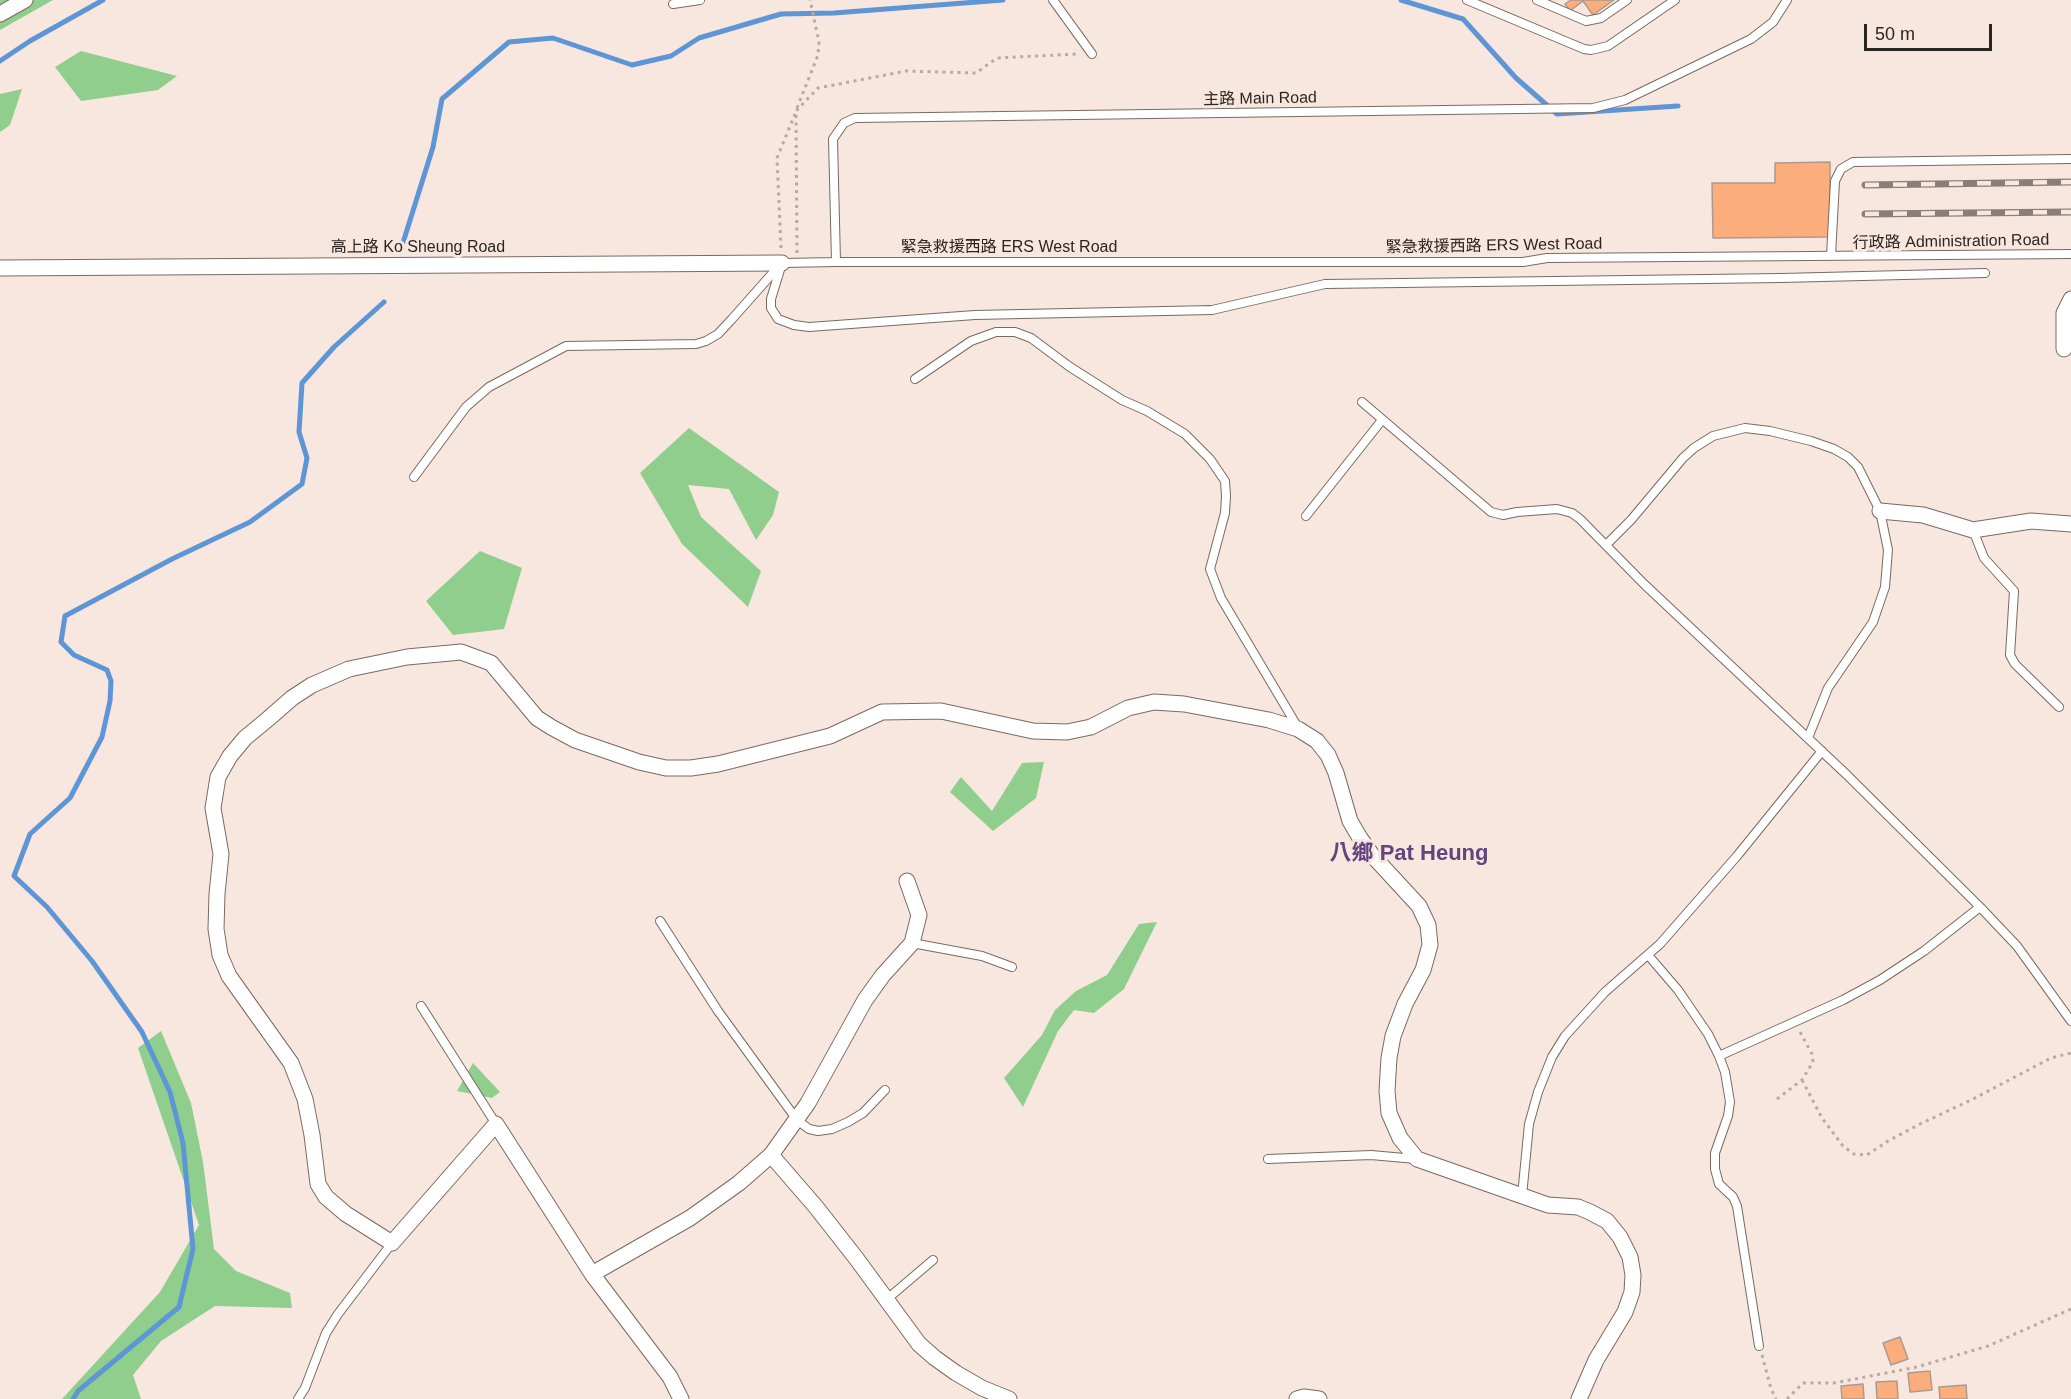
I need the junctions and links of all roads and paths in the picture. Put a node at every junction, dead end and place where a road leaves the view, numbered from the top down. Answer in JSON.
{"nodes":[{"id":1,"x":25,"y":0,"type":"edge"},
{"id":2,"x":700,"y":0,"type":"edge"},
{"id":3,"x":1053,"y":0,"type":"edge"},
{"id":4,"x":1467,"y":0,"type":"edge"},
{"id":5,"x":1537,"y":0,"type":"edge"},
{"id":6,"x":1627,"y":0,"type":"edge"},
{"id":7,"x":1676,"y":0,"type":"edge"},
{"id":8,"x":1787,"y":0,"type":"edge"},
{"id":9,"x":811,"y":2,"type":"edge"},
{"id":10,"x":673,"y":4,"type":"dead end"},
{"id":11,"x":0,"y":14,"type":"edge"},
{"id":12,"x":1092,"y":54,"type":"dead end"},
{"id":13,"x":2071,"y":159,"type":"edge"},
{"id":14,"x":2071,"y":254,"type":"edge"},
{"id":15,"x":1832,"y":256,"type":"junction"},
{"id":16,"x":837,"y":262,"type":"junction"},
{"id":17,"x":782,"y":263,"type":"junction"},
{"id":18,"x":0,"y":268,"type":"edge"},
{"id":19,"x":1985,"y":273,"type":"dead end"},
{"id":20,"x":2071,"y":298,"type":"edge"},
{"id":21,"x":2064,"y":349,"type":"dead end"},
{"id":22,"x":915,"y":379,"type":"dead end"},
{"id":23,"x":1362,"y":402,"type":"dead end"},
{"id":24,"x":1382,"y":420,"type":"junction"},
{"id":25,"x":414,"y":477,"type":"dead end"},
{"id":26,"x":1880,"y":511,"type":"junction"},
{"id":27,"x":1306,"y":516,"type":"dead end"},
{"id":28,"x":2071,"y":524,"type":"edge"},
{"id":29,"x":1972,"y":530,"type":"junction"},
{"id":30,"x":1606,"y":545,"type":"junction"},
{"id":31,"x":2059,"y":707,"type":"dead end"},
{"id":32,"x":1298,"y":729,"type":"junction"},
{"id":33,"x":1808,"y":738,"type":"junction"},
{"id":34,"x":1822,"y":752,"type":"junction"},
{"id":35,"x":907,"y":880,"type":"dead end"},
{"id":36,"x":1980,"y":907,"type":"junction"},
{"id":37,"x":660,"y":921,"type":"dead end"},
{"id":38,"x":912,"y":943,"type":"junction"},
{"id":39,"x":1648,"y":955,"type":"junction"},
{"id":40,"x":1012,"y":967,"type":"dead end"},
{"id":41,"x":421,"y":1006,"type":"dead end"},
{"id":42,"x":2071,"y":1021,"type":"edge"},
{"id":43,"x":1796,"y":1022,"type":"junction"},
{"id":44,"x":2071,"y":1053,"type":"edge"},
{"id":45,"x":1719,"y":1056,"type":"junction"},
{"id":46,"x":1802,"y":1080,"type":"junction"},
{"id":47,"x":885,"y":1090,"type":"dead end"},
{"id":48,"x":1777,"y":1099,"type":"dead end"},
{"id":49,"x":797,"y":1120,"type":"junction"},
{"id":50,"x":496,"y":1124,"type":"junction"},
{"id":51,"x":771,"y":1155,"type":"junction"},
{"id":52,"x":1268,"y":1159,"type":"dead end"},
{"id":53,"x":1417,"y":1159,"type":"junction"},
{"id":54,"x":1522,"y":1196,"type":"junction"},
{"id":55,"x":392,"y":1243,"type":"junction"},
{"id":56,"x":933,"y":1260,"type":"dead end"},
{"id":57,"x":592,"y":1274,"type":"junction"},
{"id":58,"x":886,"y":1300,"type":"junction"},
{"id":59,"x":2071,"y":1310,"type":"edge"},
{"id":60,"x":1759,"y":1346,"type":"joint"},
{"id":61,"x":298,"y":1399,"type":"edge"},
{"id":62,"x":681,"y":1399,"type":"edge"},
{"id":63,"x":1009,"y":1399,"type":"edge"},
{"id":64,"x":1297,"y":1399,"type":"edge"},
{"id":65,"x":1319,"y":1399,"type":"edge"},
{"id":66,"x":1579,"y":1399,"type":"edge"},
{"id":67,"x":1776,"y":1399,"type":"edge"},
{"id":68,"x":1787,"y":1399,"type":"edge"}],
"edges":[{"from":1,"to":11,"type":"street"},
{"from":2,"to":10,"type":"lane"},
{"from":3,"to":12,"type":"lane"},
{"from":4,"to":7,"type":"lane"},
{"from":5,"to":6,"type":"lane"},
{"from":8,"to":16,"type":"lane","name":"主路 Main Road"},
{"from":9,"to":17,"type":"path"},
{"from":13,"to":15,"type":"lane"},
{"from":14,"to":15,"type":"lane","name":"行政路 Administration Road"},
{"from":15,"to":16,"type":"lane","name":"緊急救援西路 ERS West Road"},
{"from":16,"to":17,"type":"lane","name":"高上路 Ko Sheung Road"},
{"from":17,"to":18,"type":"street","name":"高上路 Ko Sheung Road"},
{"from":17,"to":19,"type":"lane"},
{"from":17,"to":25,"type":"lane"},
{"from":20,"to":21,"type":"street"},
{"from":22,"to":32,"type":"lane"},
{"from":23,"to":24,"type":"lane"},
{"from":24,"to":27,"type":"lane"},
{"from":24,"to":30,"type":"lane"},
{"from":26,"to":29,"type":"street"},
{"from":26,"to":30,"type":"lane"},
{"from":26,"to":33,"type":"lane"},
{"from":28,"to":29,"type":"street"},
{"from":29,"to":31,"type":"lane"},
{"from":30,"to":33,"type":"lane"},
{"from":32,"to":53,"type":"street"},
{"from":32,"to":55,"type":"street"},
{"from":33,"to":34,"type":"lane"},
{"from":34,"to":36,"type":"lane"},
{"from":34,"to":39,"type":"lane"},
{"from":35,"to":38,"type":"street"},
{"from":36,"to":42,"type":"lane"},
{"from":36,"to":43,"type":"lane"},
{"from":37,"to":49,"type":"lane"},
{"from":38,"to":40,"type":"lane"},
{"from":38,"to":49,"type":"street"},
{"from":39,"to":45,"type":"lane"},
{"from":39,"to":54,"type":"lane"},
{"from":41,"to":50,"type":"lane"},
{"from":43,"to":45,"type":"lane"},
{"from":43,"to":46,"type":"path"},
{"from":44,"to":46,"type":"path"},
{"from":45,"to":60,"type":"lane"},
{"from":46,"to":48,"type":"path"},
{"from":47,"to":49,"type":"lane"},
{"from":49,"to":51,"type":"street"},
{"from":50,"to":55,"type":"street"},
{"from":50,"to":57,"type":"street"},
{"from":51,"to":57,"type":"street"},
{"from":51,"to":58,"type":"street"},
{"from":52,"to":53,"type":"lane"},
{"from":53,"to":54,"type":"street"},
{"from":54,"to":66,"type":"street"},
{"from":55,"to":61,"type":"lane"},
{"from":56,"to":58,"type":"lane"},
{"from":57,"to":62,"type":"street"},
{"from":58,"to":63,"type":"street"},
{"from":59,"to":68,"type":"path"},
{"from":60,"to":67,"type":"path"},
{"from":64,"to":65,"type":"street"}]}
